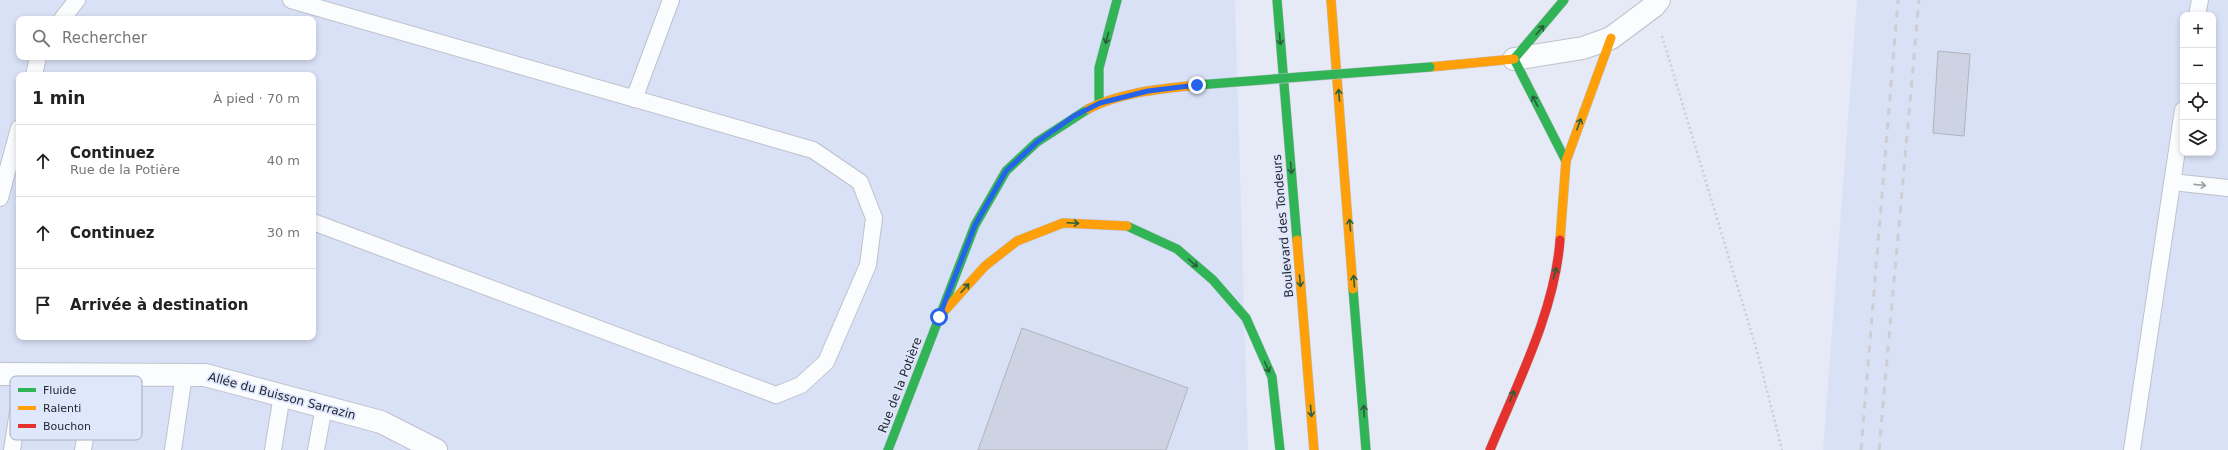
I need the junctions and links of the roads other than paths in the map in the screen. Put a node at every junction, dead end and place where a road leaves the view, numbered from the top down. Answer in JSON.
{"nodes":[{"id":1,"x":77,"y":0,"type":"edge"},
{"id":2,"x":291,"y":0,"type":"edge"},
{"id":3,"x":671,"y":0,"type":"edge"},
{"id":4,"x":1117,"y":0,"type":"edge"},
{"id":5,"x":1277,"y":0,"type":"edge"},
{"id":6,"x":1331,"y":0,"type":"edge"},
{"id":7,"x":1564,"y":0,"type":"edge"},
{"id":8,"x":2200,"y":0,"type":"edge"},
{"id":9,"x":1656,"y":3,"type":"edge"},
{"id":10,"x":2198,"y":12,"type":"edge"},
{"id":11,"x":64,"y":16,"type":"edge"},
{"id":12,"x":1611,"y":38,"type":"junction"},
{"id":13,"x":1514,"y":59,"type":"junction"},
{"id":14,"x":37,"y":60,"type":"edge"},
{"id":15,"x":35,"y":72,"type":"edge"},
{"id":16,"x":634,"y":99,"type":"junction"},
{"id":17,"x":1100,"y":103,"type":"junction"},
{"id":18,"x":2181,"y":120,"type":"edge"},
{"id":19,"x":16,"y":139,"type":"edge"},
{"id":20,"x":1566,"y":161,"type":"junction"},
{"id":21,"x":2172,"y":182,"type":"junction"},
{"id":22,"x":2228,"y":188,"type":"edge"},
{"id":23,"x":0,"y":198,"type":"edge"},
{"id":24,"x":316,"y":223,"type":"edge"},
{"id":25,"x":939,"y":317,"type":"junction"},
{"id":26,"x":24,"y":373,"type":"junction"},
{"id":27,"x":0,"y":374,"type":"edge"},
{"id":28,"x":96,"y":374,"type":"joint"},
{"id":29,"x":184,"y":375,"type":"junction"},
{"id":30,"x":24,"y":376,"type":"edge"},
{"id":31,"x":282,"y":395,"type":"junction"},
{"id":32,"x":324,"y":406,"type":"junction"},
{"id":33,"x":14,"y":440,"type":"edge"},
{"id":34,"x":85,"y":440,"type":"edge"},
{"id":35,"x":12,"y":450,"type":"edge"},
{"id":36,"x":83,"y":450,"type":"edge"},
{"id":37,"x":173,"y":450,"type":"edge"},
{"id":38,"x":273,"y":450,"type":"edge"},
{"id":39,"x":316,"y":450,"type":"edge"},
{"id":40,"x":436,"y":450,"type":"edge"},
{"id":41,"x":888,"y":450,"type":"edge"},
{"id":42,"x":1280,"y":450,"type":"edge"},
{"id":43,"x":1314,"y":450,"type":"edge"},
{"id":44,"x":1366,"y":450,"type":"edge"},
{"id":45,"x":1490,"y":450,"type":"edge"},
{"id":46,"x":2132,"y":450,"type":"edge"}],
"edges":[{"from":1,"to":11,"type":"lane"},
{"from":2,"to":16,"type":"lane"},
{"from":3,"to":16,"type":"lane"},
{"from":4,"to":17,"type":"main road","one_way":true},
{"from":5,"to":43,"type":"main road","name":"Boulevard des Tondeurs","one_way":true},
{"from":44,"to":6,"type":"main road","one_way":true},
{"from":13,"to":7,"type":"main road","one_way":true},
{"from":8,"to":10,"type":"lane"},
{"from":9,"to":12,"type":"street"},
{"from":12,"to":13,"type":"street"},
{"from":20,"to":12,"type":"main road","one_way":true},
{"from":13,"to":17,"type":"main road","name":"Rue de la Potière","bridge":true},
{"from":20,"to":13,"type":"main road","one_way":true},
{"from":14,"to":15,"type":"lane"},
{"from":16,"to":24,"type":"lane"},
{"from":17,"to":25,"type":"main road","name":"Rue de la Potière"},
{"from":18,"to":21,"type":"lane"},
{"from":19,"to":23,"type":"lane"},
{"from":45,"to":20,"type":"main road","one_way":true},
{"from":21,"to":22,"type":"lane","one_way":true},
{"from":21,"to":46,"type":"lane"},
{"from":25,"to":41,"type":"main road","name":"Rue de la Potière"},
{"from":25,"to":42,"type":"main road","one_way":true},
{"from":26,"to":27,"type":"street","name":"Allée du Buisson Sarrazin"},
{"from":26,"to":28,"type":"street","name":"Allée du Buisson Sarrazin"},
{"from":26,"to":30,"type":"lane"},
{"from":28,"to":29,"type":"street","name":"Allée du Buisson Sarrazin"},
{"from":29,"to":31,"type":"street","name":"Allée du Buisson Sarrazin"},
{"from":29,"to":37,"type":"lane"},
{"from":31,"to":32,"type":"street","name":"Allée du Buisson Sarrazin"},
{"from":31,"to":38,"type":"lane"},
{"from":32,"to":39,"type":"lane"},
{"from":32,"to":40,"type":"street","name":"Allée du Buisson Sarrazin"},
{"from":33,"to":35,"type":"lane"},
{"from":34,"to":36,"type":"lane"}]}
